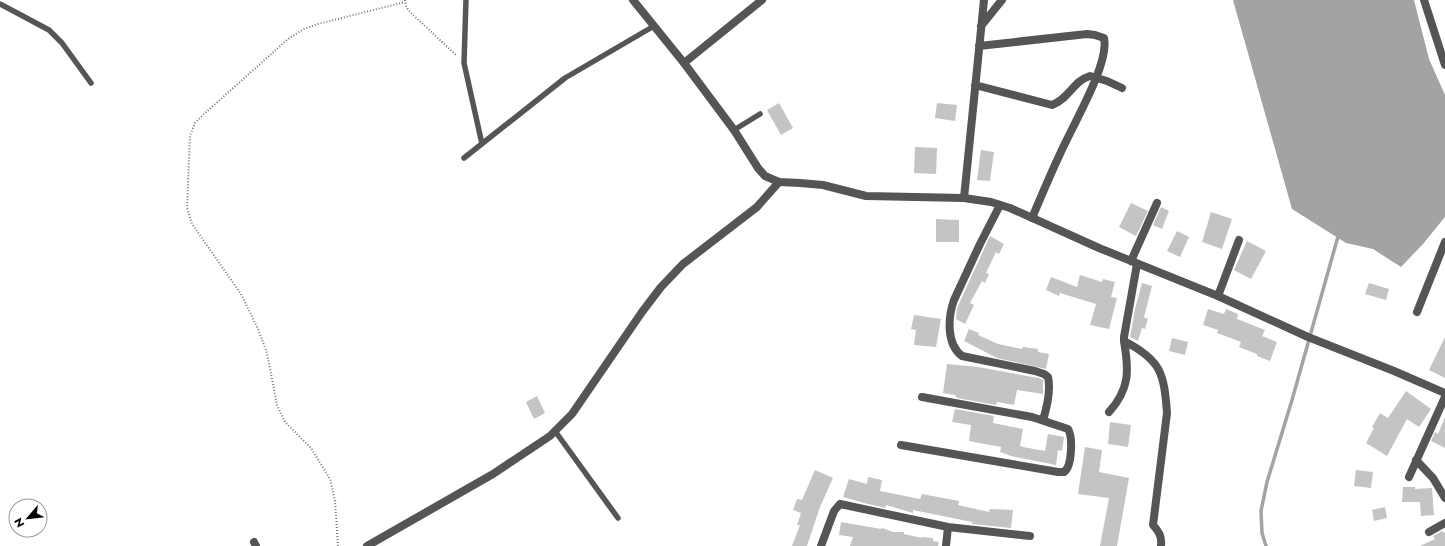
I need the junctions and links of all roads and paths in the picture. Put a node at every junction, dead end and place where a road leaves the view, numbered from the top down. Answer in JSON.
{"nodes":[{"id":1,"x":466,"y":0,"type":"edge"},
{"id":2,"x":633,"y":0,"type":"edge"},
{"id":3,"x":762,"y":0,"type":"edge"},
{"id":4,"x":984,"y":0,"type":"edge"},
{"id":5,"x":1002,"y":0,"type":"edge"},
{"id":6,"x":1424,"y":0,"type":"edge"},
{"id":7,"x":405,"y":1,"type":"edge"},
{"id":8,"x":0,"y":4,"type":"edge"},
{"id":9,"x":654,"y":26,"type":"junction"},
{"id":10,"x":981,"y":26,"type":"junction"},
{"id":11,"x":979,"y":46,"type":"junction"},
{"id":12,"x":464,"y":63,"type":"junction"},
{"id":13,"x":684,"y":63,"type":"junction"},
{"id":14,"x":1445,"y":65,"type":"edge"},
{"id":15,"x":1096,"y":77,"type":"junction"},
{"id":16,"x":91,"y":83,"type":"dead end"},
{"id":17,"x":975,"y":85,"type":"junction"},
{"id":18,"x":1122,"y":88,"type":"dead end"},
{"id":19,"x":760,"y":114,"type":"dead end"},
{"id":20,"x":734,"y":130,"type":"junction"},
{"id":21,"x":482,"y":144,"type":"junction"},
{"id":22,"x":464,"y":158,"type":"dead end"},
{"id":23,"x":778,"y":182,"type":"junction"},
{"id":24,"x":964,"y":198,"type":"junction"},
{"id":25,"x":1157,"y":203,"type":"dead end"},
{"id":26,"x":1000,"y":205,"type":"junction"},
{"id":27,"x":1032,"y":218,"type":"junction"},
{"id":28,"x":1239,"y":240,"type":"dead end"},
{"id":29,"x":1445,"y":242,"type":"edge"},
{"id":30,"x":1134,"y":263,"type":"junction"},
{"id":31,"x":1218,"y":296,"type":"junction"},
{"id":32,"x":1417,"y":312,"type":"dead end"},
{"id":33,"x":1124,"y":341,"type":"junction"},
{"id":34,"x":1445,"y":393,"type":"edge"},
{"id":35,"x":922,"y":397,"type":"dead end"},
{"id":36,"x":1445,"y":397,"type":"edge"},
{"id":37,"x":1109,"y":412,"type":"dead end"},
{"id":38,"x":1043,"y":420,"type":"junction"},
{"id":39,"x":555,"y":432,"type":"junction"},
{"id":40,"x":901,"y":445,"type":"dead end"},
{"id":41,"x":1416,"y":460,"type":"junction"},
{"id":42,"x":1409,"y":477,"type":"dead end"},
{"id":43,"x":1445,"y":498,"type":"edge"},
{"id":44,"x":618,"y":518,"type":"dead end"},
{"id":45,"x":1445,"y":523,"type":"edge"},
{"id":46,"x":948,"y":527,"type":"junction"},
{"id":47,"x":1429,"y":532,"type":"dead end"},
{"id":48,"x":1030,"y":536,"type":"dead end"},
{"id":49,"x":338,"y":546,"type":"edge"},
{"id":50,"x":367,"y":546,"type":"edge"},
{"id":51,"x":821,"y":546,"type":"edge"},
{"id":52,"x":946,"y":546,"type":"edge"},
{"id":53,"x":1161,"y":546,"type":"edge"}],
"edges":[{"from":1,"to":12,"type":"lane"},
{"from":2,"to":9,"type":"street"},
{"from":3,"to":13,"type":"street"},
{"from":4,"to":10,"type":"street"},
{"from":5,"to":10,"type":"street"},
{"from":6,"to":14,"type":"street"},
{"from":7,"to":12,"type":"path"},
{"from":7,"to":49,"type":"path"},
{"from":8,"to":16,"type":"lane"},
{"from":9,"to":13,"type":"street"},
{"from":9,"to":21,"type":"lane"},
{"from":10,"to":11,"type":"street"},
{"from":11,"to":15,"type":"street"},
{"from":11,"to":17,"type":"street"},
{"from":12,"to":21,"type":"lane"},
{"from":13,"to":20,"type":"street"},
{"from":15,"to":17,"type":"street"},
{"from":15,"to":18,"type":"street"},
{"from":15,"to":27,"type":"street"},
{"from":17,"to":24,"type":"street"},
{"from":19,"to":20,"type":"lane"},
{"from":20,"to":23,"type":"street"},
{"from":21,"to":22,"type":"lane"},
{"from":23,"to":24,"type":"street"},
{"from":23,"to":39,"type":"street"},
{"from":24,"to":26,"type":"street"},
{"from":25,"to":30,"type":"street"},
{"from":26,"to":27,"type":"street"},
{"from":26,"to":38,"type":"street"},
{"from":27,"to":30,"type":"street"},
{"from":28,"to":31,"type":"street"},
{"from":29,"to":32,"type":"street"},
{"from":30,"to":31,"type":"street"},
{"from":30,"to":33,"type":"street"},
{"from":31,"to":34,"type":"street"},
{"from":33,"to":37,"type":"street"},
{"from":33,"to":53,"type":"street"},
{"from":35,"to":38,"type":"street"},
{"from":36,"to":41,"type":"street"},
{"from":38,"to":40,"type":"street"},
{"from":39,"to":44,"type":"lane"},
{"from":39,"to":50,"type":"street"},
{"from":41,"to":42,"type":"street"},
{"from":41,"to":43,"type":"street"},
{"from":45,"to":47,"type":"street"},
{"from":46,"to":48,"type":"street"},
{"from":46,"to":51,"type":"street"},
{"from":46,"to":52,"type":"street"}]}
